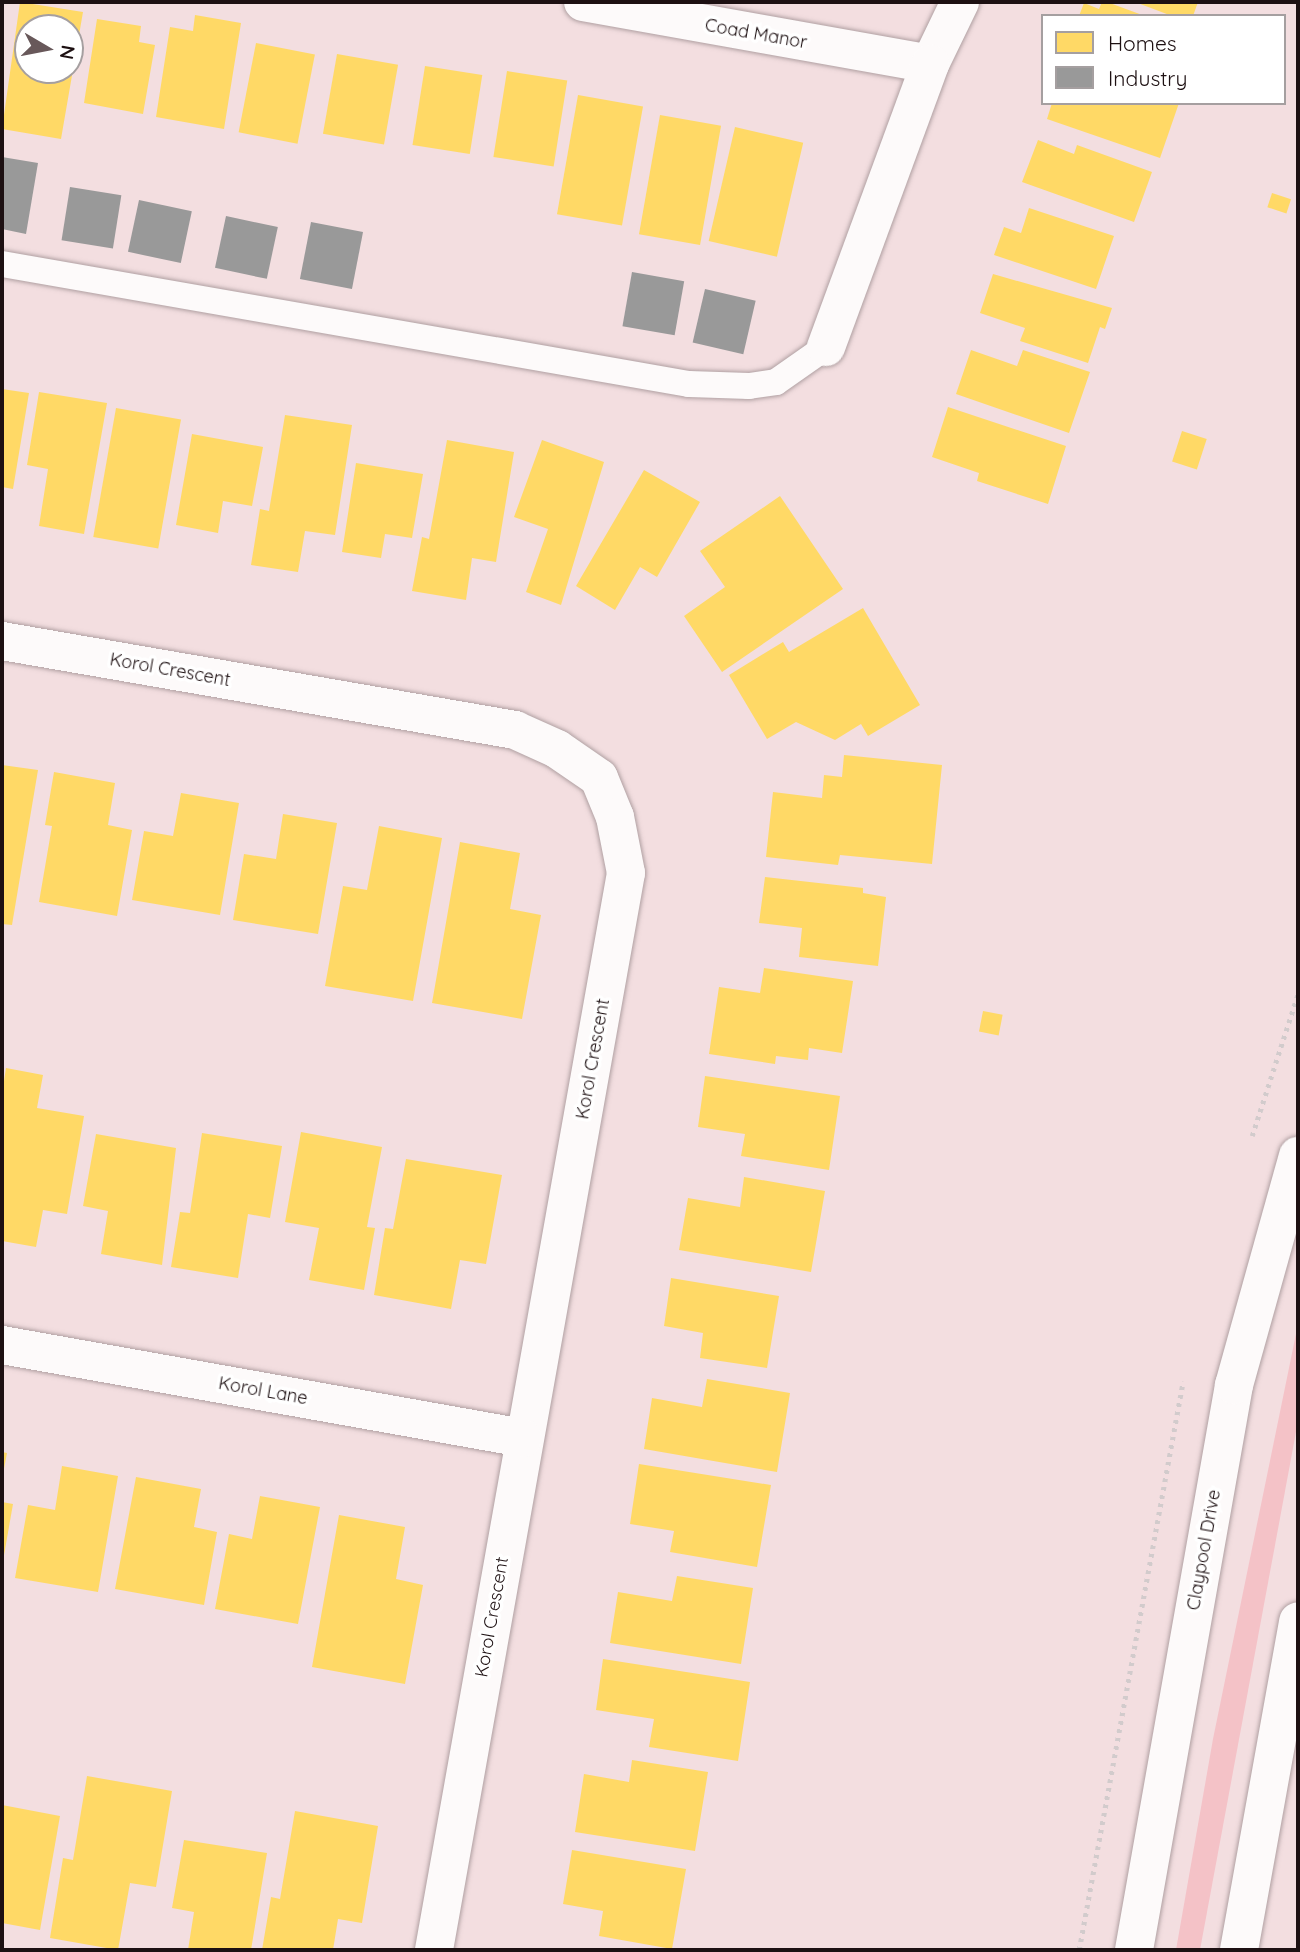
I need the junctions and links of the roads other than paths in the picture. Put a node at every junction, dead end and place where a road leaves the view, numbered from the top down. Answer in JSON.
{"nodes":[{"id":1,"x":583,"y":2,"type":"edge"},
{"id":2,"x":960,"y":2,"type":"edge"},
{"id":3,"x":930,"y":64,"type":"junction"},
{"id":4,"x":2,"y":264,"type":"edge"},
{"id":5,"x":826,"y":347,"type":"joint"},
{"id":6,"x":2,"y":641,"type":"edge"},
{"id":7,"x":1298,"y":1156,"type":"edge"},
{"id":8,"x":2,"y":1345,"type":"edge"},
{"id":9,"x":523,"y":1438,"type":"junction"},
{"id":10,"x":1298,"y":1620,"type":"edge"},
{"id":11,"x":434,"y":1950,"type":"edge"},
{"id":12,"x":1134,"y":1950,"type":"edge"},
{"id":13,"x":1239,"y":1950,"type":"edge"}],
"edges":[{"from":1,"to":3,"type":"street","name":"Coad Manor"},
{"from":2,"to":3,"type":"street"},
{"from":3,"to":5,"type":"street"},
{"from":4,"to":5,"type":"lane"},
{"from":6,"to":9,"type":"street","name":"Korol Crescent"},
{"from":7,"to":12,"type":"street","name":"Claypool Drive"},
{"from":8,"to":9,"type":"street","name":"Korol Lane"},
{"from":9,"to":11,"type":"street","name":"Korol Crescent"},
{"from":10,"to":13,"type":"street"}]}
